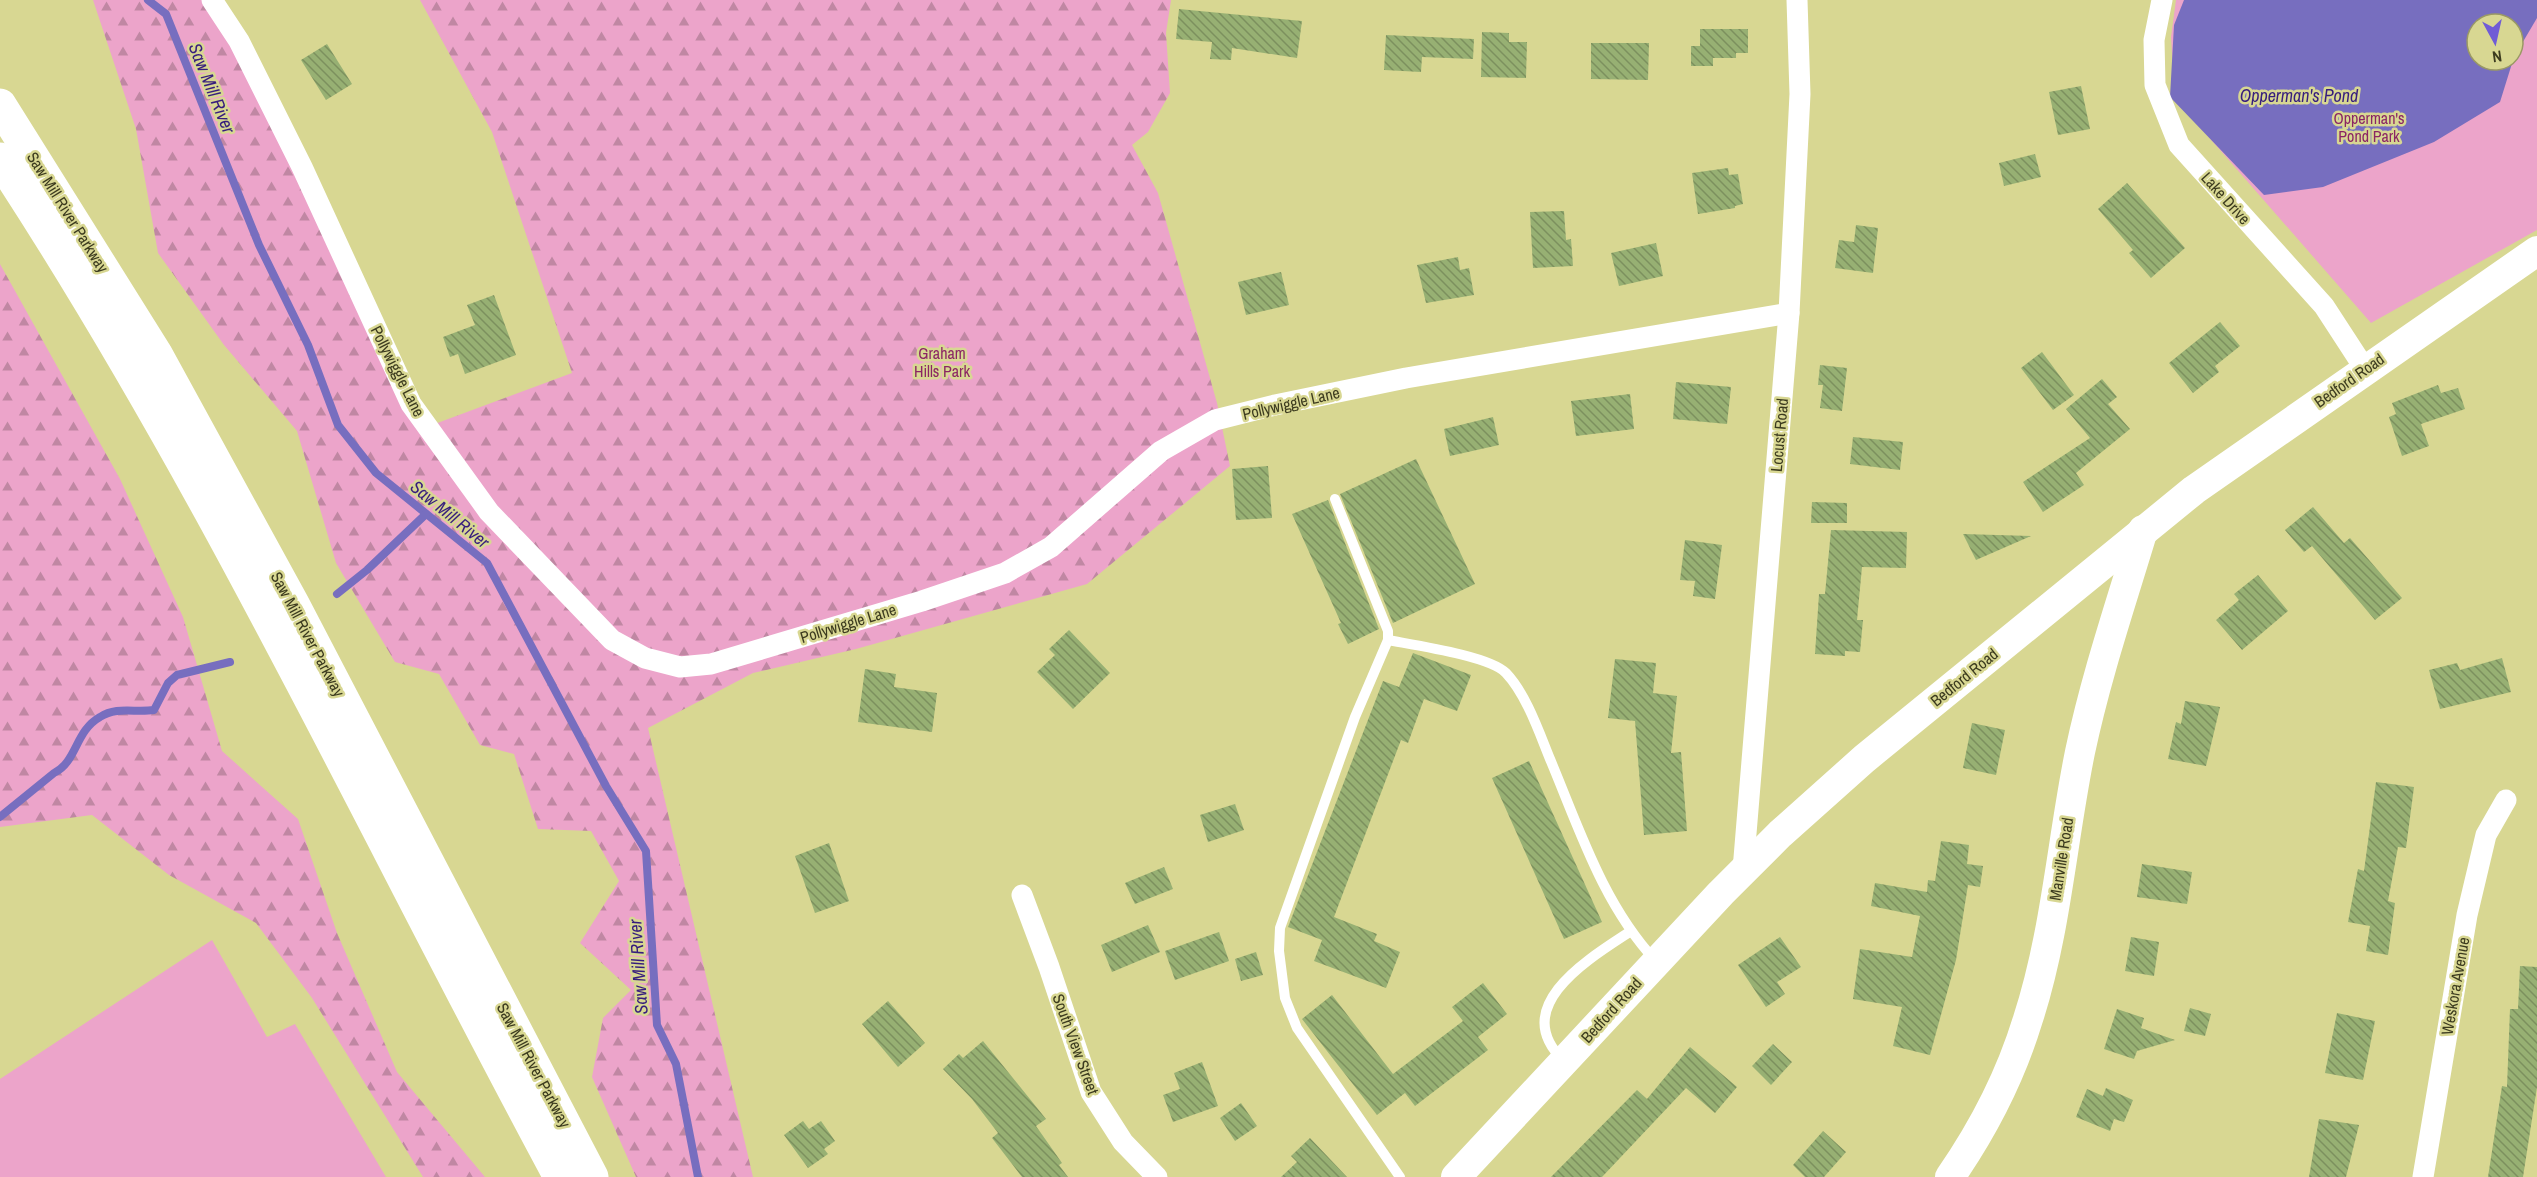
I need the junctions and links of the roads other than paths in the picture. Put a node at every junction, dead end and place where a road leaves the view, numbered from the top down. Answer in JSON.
{"nodes":[{"id":1,"x":212,"y":0,"type":"edge"},
{"id":2,"x":1797,"y":0,"type":"edge"},
{"id":3,"x":2162,"y":0,"type":"edge"},
{"id":4,"x":0,"y":105,"type":"edge"},
{"id":5,"x":0,"y":159,"type":"edge"},
{"id":6,"x":2537,"y":251,"type":"edge"},
{"id":7,"x":1789,"y":313,"type":"junction"},
{"id":8,"x":2366,"y":369,"type":"junction"},
{"id":9,"x":1335,"y":499,"type":"dead end"},
{"id":10,"x":2144,"y":530,"type":"junction"},
{"id":11,"x":1388,"y":640,"type":"junction"},
{"id":12,"x":2505,"y":800,"type":"dead end"},
{"id":13,"x":1743,"y":870,"type":"junction"},
{"id":14,"x":1022,"y":895,"type":"dead end"},
{"id":15,"x":1630,"y":931,"type":"junction"},
{"id":16,"x":1655,"y":960,"type":"junction"},
{"id":17,"x":1565,"y":1062,"type":"junction"},
{"id":18,"x":560,"y":1177,"type":"edge"},
{"id":19,"x":592,"y":1177,"type":"edge"},
{"id":20,"x":1157,"y":1177,"type":"edge"},
{"id":21,"x":1400,"y":1177,"type":"edge"},
{"id":22,"x":1456,"y":1177,"type":"edge"},
{"id":23,"x":1950,"y":1177,"type":"edge"},
{"id":24,"x":2423,"y":1177,"type":"edge"}],
"edges":[{"from":1,"to":7,"type":"street","name":"Pollywiggle Lane"},
{"from":2,"to":7,"type":"street","name":"Locust Road"},
{"from":3,"to":8,"type":"street","name":"Lake Drive"},
{"from":4,"to":19,"type":"highway","name":"Saw Mill River Parkway"},
{"from":5,"to":18,"type":"highway","name":"Saw Mill River Parkway"},
{"from":6,"to":8,"type":"main road","name":"Bedford Road"},
{"from":7,"to":13,"type":"street","name":"Locust Road"},
{"from":8,"to":10,"type":"main road","name":"Bedford Road"},
{"from":9,"to":11,"type":"lane"},
{"from":10,"to":13,"type":"main road","name":"Bedford Road"},
{"from":10,"to":23,"type":"main road","name":"Manville Road"},
{"from":11,"to":15,"type":"lane"},
{"from":11,"to":21,"type":"lane"},
{"from":12,"to":24,"type":"street","name":"Weskora Avenue"},
{"from":13,"to":16,"type":"main road","name":"Bedford Road"},
{"from":14,"to":20,"type":"street","name":"South View Street"},
{"from":15,"to":16,"type":"lane"},
{"from":15,"to":17,"type":"lane"},
{"from":16,"to":17,"type":"main road","name":"Bedford Road"},
{"from":17,"to":22,"type":"main road","name":"Bedford Road"}]}
